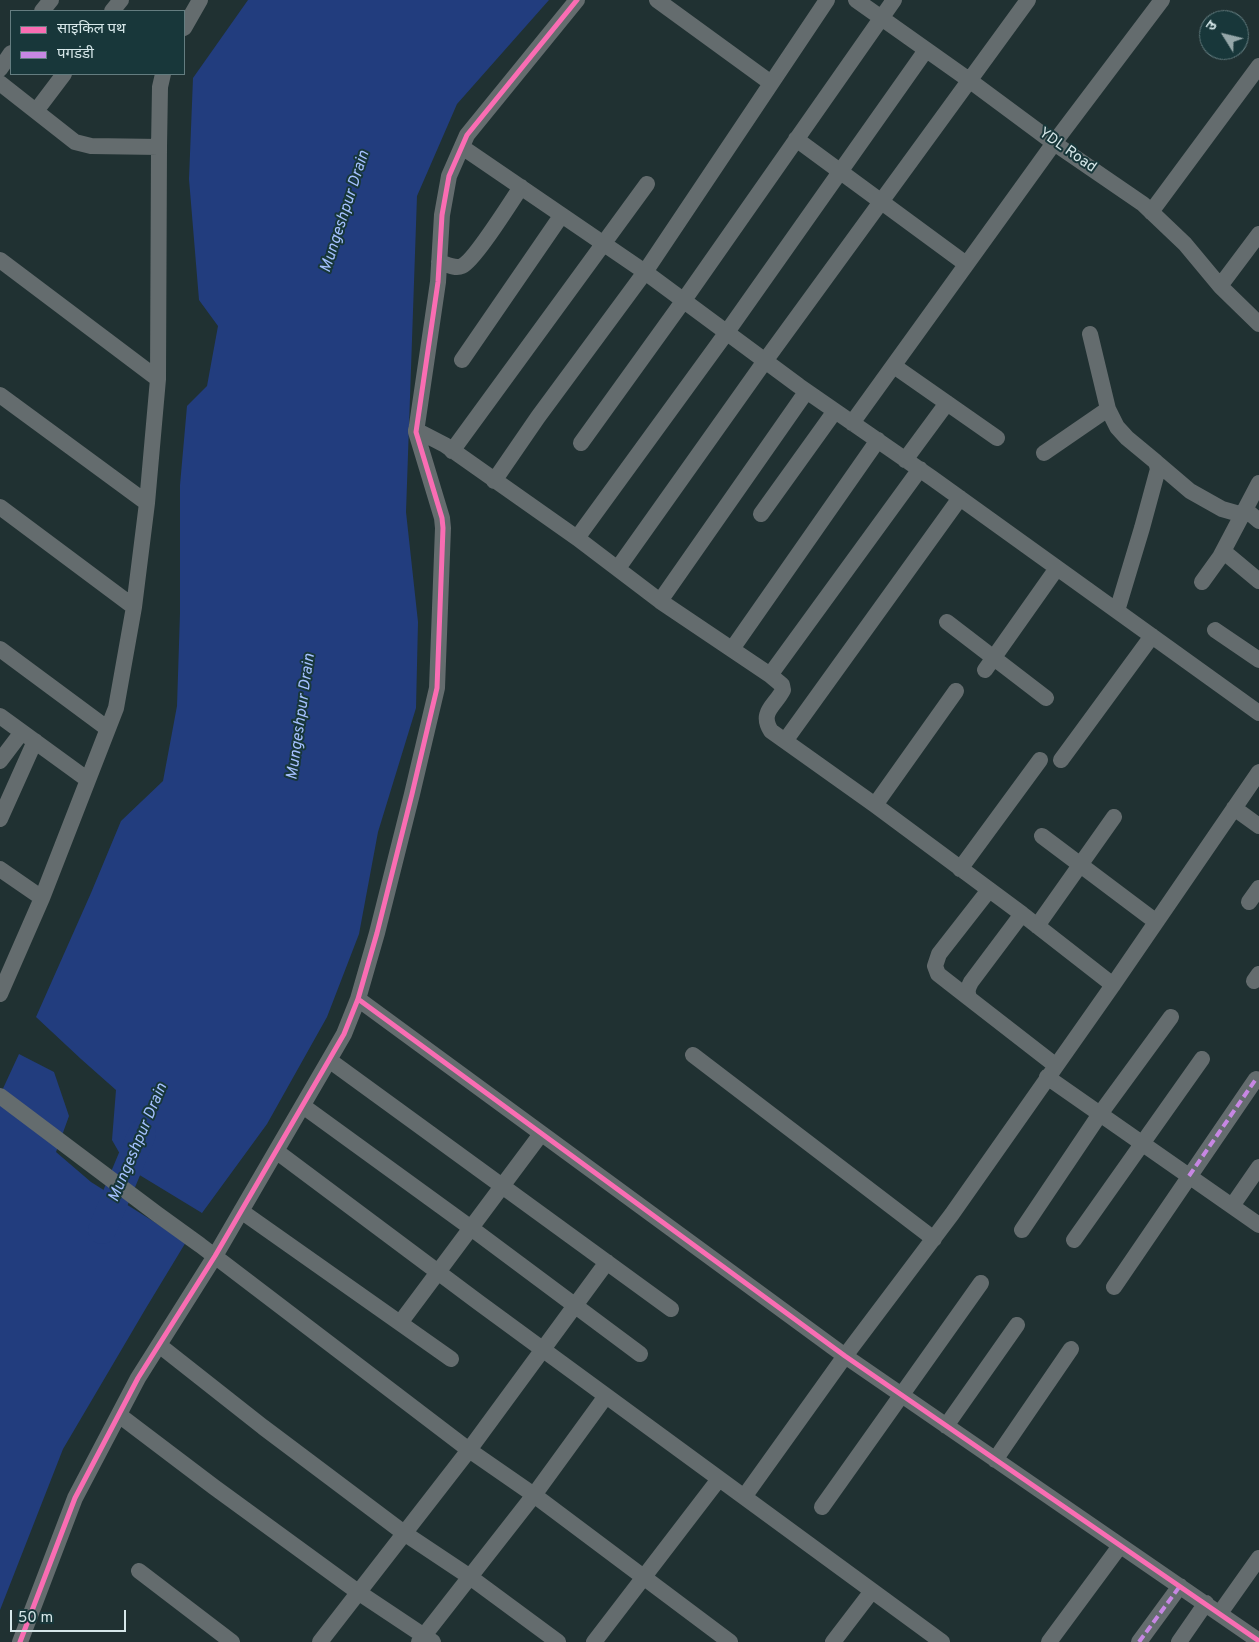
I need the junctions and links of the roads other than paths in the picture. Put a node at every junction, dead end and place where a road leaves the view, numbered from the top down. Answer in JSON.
{"nodes":[{"id":1,"x":51,"y":0,"type":"edge"},
{"id":2,"x":121,"y":0,"type":"edge"},
{"id":3,"x":577,"y":0,"type":"edge"},
{"id":4,"x":657,"y":0,"type":"edge"},
{"id":5,"x":827,"y":0,"type":"edge"},
{"id":6,"x":856,"y":0,"type":"edge"},
{"id":7,"x":894,"y":0,"type":"edge"},
{"id":8,"x":1028,"y":0,"type":"edge"},
{"id":9,"x":1162,"y":0,"type":"edge"},
{"id":10,"x":193,"y":3,"type":"edge"},
{"id":11,"x":43,"y":10,"type":"edge"},
{"id":12,"x":113,"y":10,"type":"edge"},
{"id":13,"x":881,"y":18,"type":"junction"},
{"id":14,"x":185,"y":25,"type":"edge"},
{"id":15,"x":926,"y":50,"type":"junction"},
{"id":16,"x":10,"y":55,"type":"edge"},
{"id":17,"x":1259,"y":66,"type":"edge"},
{"id":18,"x":0,"y":69,"type":"edge"},
{"id":19,"x":63,"y":75,"type":"edge"},
{"id":20,"x":163,"y":75,"type":"edge"},
{"id":21,"x":969,"y":80,"type":"junction"},
{"id":22,"x":772,"y":83,"type":"junction"},
{"id":23,"x":2,"y":88,"type":"edge"},
{"id":24,"x":36,"y":112,"type":"junction"},
{"id":25,"x":796,"y":139,"type":"junction"},
{"id":26,"x":1054,"y":143,"type":"junction"},
{"id":27,"x":159,"y":147,"type":"junction"},
{"id":28,"x":462,"y":147,"type":"junction"},
{"id":29,"x":841,"y":171,"type":"junction"},
{"id":30,"x":648,"y":184,"type":"dead end"},
{"id":31,"x":521,"y":187,"type":"junction"},
{"id":32,"x":881,"y":201,"type":"junction"},
{"id":33,"x":1151,"y":212,"type":"junction"},
{"id":34,"x":561,"y":216,"type":"junction"},
{"id":35,"x":1259,"y":234,"type":"edge"},
{"id":36,"x":603,"y":244,"type":"junction"},
{"id":37,"x":0,"y":260,"type":"edge"},
{"id":38,"x":439,"y":262,"type":"junction"},
{"id":39,"x":966,"y":264,"type":"junction"},
{"id":40,"x":645,"y":272,"type":"junction"},
{"id":41,"x":1220,"y":286,"type":"junction"},
{"id":42,"x":684,"y":300,"type":"junction"},
{"id":43,"x":1259,"y":324,"type":"edge"},
{"id":44,"x":727,"y":332,"type":"junction"},
{"id":45,"x":1090,"y":334,"type":"dead end"},
{"id":46,"x":462,"y":360,"type":"dead end"},
{"id":47,"x":765,"y":361,"type":"junction"},
{"id":48,"x":894,"y":366,"type":"junction"},
{"id":49,"x":158,"y":379,"type":"junction"},
{"id":50,"x":806,"y":392,"type":"junction"},
{"id":51,"x":0,"y":395,"type":"edge"},
{"id":52,"x":947,"y":404,"type":"junction"},
{"id":53,"x":1108,"y":409,"type":"junction"},
{"id":54,"x":835,"y":411,"type":"junction"},
{"id":55,"x":852,"y":423,"type":"junction"},
{"id":56,"x":416,"y":430,"type":"junction"},
{"id":57,"x":997,"y":438,"type":"dead end"},
{"id":58,"x":878,"y":440,"type":"junction"},
{"id":59,"x":581,"y":443,"type":"dead end"},
{"id":60,"x":452,"y":451,"type":"junction"},
{"id":61,"x":1044,"y":453,"type":"dead end"},
{"id":62,"x":906,"y":460,"type":"junction"},
{"id":63,"x":1156,"y":462,"type":"junction"},
{"id":64,"x":920,"y":469,"type":"junction"},
{"id":65,"x":494,"y":481,"type":"junction"},
{"id":66,"x":1259,"y":483,"type":"edge"},
{"id":67,"x":960,"y":498,"type":"junction"},
{"id":68,"x":147,"y":503,"type":"junction"},
{"id":69,"x":0,"y":507,"type":"edge"},
{"id":70,"x":1245,"y":512,"type":"junction"},
{"id":71,"x":761,"y":514,"type":"dead end"},
{"id":72,"x":1259,"y":521,"type":"edge"},
{"id":73,"x":577,"y":538,"type":"junction"},
{"id":74,"x":1223,"y":552,"type":"junction"},
{"id":75,"x":618,"y":568,"type":"junction"},
{"id":76,"x":1057,"y":568,"type":"junction"},
{"id":77,"x":1259,"y":580,"type":"edge"},
{"id":78,"x":1202,"y":582,"type":"dead end"},
{"id":79,"x":660,"y":601,"type":"junction"},
{"id":80,"x":134,"y":607,"type":"junction"},
{"id":81,"x":1116,"y":611,"type":"junction"},
{"id":82,"x":947,"y":622,"type":"dead end"},
{"id":83,"x":1215,"y":630,"type":"dead end"},
{"id":84,"x":1152,"y":636,"type":"junction"},
{"id":85,"x":732,"y":649,"type":"junction"},
{"id":86,"x":0,"y":650,"type":"edge"},
{"id":87,"x":1259,"y":660,"type":"edge"},
{"id":88,"x":990,"y":664,"type":"junction"},
{"id":89,"x":770,"y":675,"type":"junction"},
{"id":90,"x":956,"y":691,"type":"dead end"},
{"id":91,"x":1046,"y":698,"type":"dead end"},
{"id":92,"x":1259,"y":713,"type":"edge"},
{"id":93,"x":0,"y":716,"type":"edge"},
{"id":94,"x":108,"y":729,"type":"junction"},
{"id":95,"x":28,"y":737,"type":"junction"},
{"id":96,"x":785,"y":741,"type":"junction"},
{"id":97,"x":1040,"y":760,"type":"dead end"},
{"id":98,"x":1061,"y":760,"type":"dead end"},
{"id":99,"x":0,"y":762,"type":"edge"},
{"id":100,"x":1259,"y":772,"type":"edge"},
{"id":101,"x":88,"y":780,"type":"junction"},
{"id":102,"x":874,"y":805,"type":"junction"},
{"id":103,"x":1234,"y":808,"type":"junction"},
{"id":104,"x":1114,"y":817,"type":"dead end"},
{"id":105,"x":0,"y":819,"type":"edge"},
{"id":106,"x":1259,"y":826,"type":"edge"},
{"id":107,"x":1042,"y":836,"type":"dead end"},
{"id":108,"x":1081,"y":864,"type":"junction"},
{"id":109,"x":0,"y":869,"type":"edge"},
{"id":110,"x":960,"y":869,"type":"junction"},
{"id":111,"x":1259,"y":888,"type":"edge"},
{"id":112,"x":989,"y":890,"type":"junction"},
{"id":113,"x":42,"y":898,"type":"junction"},
{"id":114,"x":1249,"y":902,"type":"dead end"},
{"id":115,"x":1022,"y":914,"type":"junction"},
{"id":116,"x":1155,"y":921,"type":"junction"},
{"id":117,"x":1037,"y":926,"type":"junction"},
{"id":118,"x":1113,"y":985,"type":"junction"},
{"id":119,"x":0,"y":994,"type":"edge"},
{"id":120,"x":358,"y":999,"type":"junction"},
{"id":121,"x":970,"y":999,"type":"junction"},
{"id":122,"x":1171,"y":1017,"type":"dead end"},
{"id":123,"x":693,"y":1055,"type":"dead end"},
{"id":124,"x":1202,"y":1059,"type":"dead end"},
{"id":125,"x":329,"y":1060,"type":"junction"},
{"id":126,"x":1051,"y":1071,"type":"junction"},
{"id":127,"x":1256,"y":1079,"type":"dead end"},
{"id":128,"x":0,"y":1096,"type":"edge"},
{"id":129,"x":303,"y":1106,"type":"junction"},
{"id":130,"x":1100,"y":1114,"type":"junction"},
{"id":131,"x":541,"y":1134,"type":"junction"},
{"id":132,"x":1142,"y":1143,"type":"junction"},
{"id":133,"x":276,"y":1151,"type":"junction"},
{"id":134,"x":1259,"y":1168,"type":"edge"},
{"id":135,"x":1189,"y":1176,"type":"junction"},
{"id":136,"x":502,"y":1186,"type":"junction"},
{"id":137,"x":1232,"y":1206,"type":"junction"},
{"id":138,"x":241,"y":1211,"type":"junction"},
{"id":139,"x":1259,"y":1225,"type":"edge"},
{"id":140,"x":471,"y":1228,"type":"junction"},
{"id":141,"x":1022,"y":1230,"type":"dead end"},
{"id":142,"x":934,"y":1239,"type":"junction"},
{"id":143,"x":1074,"y":1240,"type":"dead end"},
{"id":144,"x":215,"y":1256,"type":"junction"},
{"id":145,"x":607,"y":1262,"type":"junction"},
{"id":146,"x":438,"y":1272,"type":"junction"},
{"id":147,"x":981,"y":1283,"type":"dead end"},
{"id":148,"x":1114,"y":1286,"type":"dead end"},
{"id":149,"x":575,"y":1305,"type":"junction"},
{"id":150,"x":671,"y":1309,"type":"dead end"},
{"id":151,"x":400,"y":1323,"type":"junction"},
{"id":152,"x":1017,"y":1325,"type":"dead end"},
{"id":153,"x":159,"y":1345,"type":"junction"},
{"id":154,"x":1071,"y":1348,"type":"dead end"},
{"id":155,"x":543,"y":1349,"type":"junction"},
{"id":156,"x":640,"y":1354,"type":"dead end"},
{"id":157,"x":846,"y":1356,"type":"junction"},
{"id":158,"x":451,"y":1360,"type":"dead end"},
{"id":159,"x":902,"y":1395,"type":"junction"},
{"id":160,"x":606,"y":1396,"type":"junction"},
{"id":161,"x":119,"y":1414,"type":"junction"},
{"id":162,"x":946,"y":1426,"type":"junction"},
{"id":163,"x":469,"y":1450,"type":"junction"},
{"id":164,"x":995,"y":1460,"type":"junction"},
{"id":165,"x":719,"y":1479,"type":"junction"},
{"id":166,"x":534,"y":1495,"type":"junction"},
{"id":167,"x":744,"y":1497,"type":"junction"},
{"id":168,"x":822,"y":1507,"type":"dead end"},
{"id":169,"x":404,"y":1533,"type":"junction"},
{"id":170,"x":1120,"y":1546,"type":"junction"},
{"id":171,"x":1259,"y":1558,"type":"edge"},
{"id":172,"x":139,"y":1571,"type":"dead end"},
{"id":173,"x":470,"y":1577,"type":"junction"},
{"id":174,"x":643,"y":1577,"type":"junction"},
{"id":175,"x":1180,"y":1586,"type":"junction"},
{"id":176,"x":872,"y":1591,"type":"junction"},
{"id":177,"x":358,"y":1592,"type":"junction"},
{"id":178,"x":1206,"y":1603,"type":"junction"},
{"id":179,"x":1220,"y":1614,"type":"junction"},
{"id":180,"x":1250,"y":1639,"type":"edge"},
{"id":181,"x":425,"y":1640,"type":"edge"},
{"id":182,"x":20,"y":1642,"type":"edge"},
{"id":183,"x":232,"y":1642,"type":"edge"},
{"id":184,"x":320,"y":1642,"type":"edge"},
{"id":185,"x":558,"y":1642,"type":"edge"},
{"id":186,"x":594,"y":1642,"type":"edge"},
{"id":187,"x":730,"y":1642,"type":"edge"},
{"id":188,"x":833,"y":1642,"type":"edge"},
{"id":189,"x":942,"y":1642,"type":"edge"},
{"id":190,"x":1049,"y":1642,"type":"edge"},
{"id":191,"x":1139,"y":1642,"type":"edge"},
{"id":192,"x":1179,"y":1642,"type":"edge"}],
"edges":[{"from":1,"to":11,"type":"street"},
{"from":2,"to":12,"type":"street"},
{"from":3,"to":28,"type":"street"},
{"from":4,"to":22,"type":"street"},
{"from":5,"to":22,"type":"street"},
{"from":6,"to":13,"type":"street","name":"YDL Road"},
{"from":7,"to":13,"type":"street"},
{"from":8,"to":21,"type":"street"},
{"from":9,"to":26,"type":"street"},
{"from":10,"to":14,"type":"street"},
{"from":13,"to":15,"type":"street","name":"YDL Road"},
{"from":13,"to":25,"type":"street"},
{"from":15,"to":21,"type":"street","name":"YDL Road"},
{"from":15,"to":29,"type":"street"},
{"from":16,"to":18,"type":"street"},
{"from":17,"to":33,"type":"street"},
{"from":19,"to":24,"type":"street"},
{"from":20,"to":27,"type":"street"},
{"from":21,"to":26,"type":"street","name":"YDL Road"},
{"from":21,"to":32,"type":"street"},
{"from":22,"to":40,"type":"street"},
{"from":23,"to":24,"type":"street"},
{"from":24,"to":27,"type":"street"},
{"from":25,"to":29,"type":"street"},
{"from":25,"to":42,"type":"street"},
{"from":26,"to":33,"type":"street","name":"YDL Road"},
{"from":26,"to":39,"type":"street"},
{"from":27,"to":49,"type":"street"},
{"from":28,"to":31,"type":"street"},
{"from":28,"to":38,"type":"street"},
{"from":29,"to":32,"type":"street"},
{"from":29,"to":44,"type":"street"},
{"from":30,"to":36,"type":"street"},
{"from":31,"to":34,"type":"street"},
{"from":31,"to":38,"type":"street"},
{"from":32,"to":39,"type":"street"},
{"from":32,"to":47,"type":"street"},
{"from":33,"to":41,"type":"street","name":"YDL Road"},
{"from":34,"to":36,"type":"street"},
{"from":34,"to":46,"type":"street"},
{"from":35,"to":41,"type":"street"},
{"from":36,"to":40,"type":"street"},
{"from":36,"to":60,"type":"street"},
{"from":37,"to":49,"type":"street"},
{"from":38,"to":56,"type":"street"},
{"from":39,"to":48,"type":"street"},
{"from":40,"to":42,"type":"street"},
{"from":40,"to":65,"type":"street"},
{"from":41,"to":43,"type":"street","name":"YDL Road"},
{"from":42,"to":44,"type":"street"},
{"from":42,"to":59,"type":"street"},
{"from":44,"to":47,"type":"street"},
{"from":44,"to":73,"type":"street"},
{"from":45,"to":53,"type":"street"},
{"from":47,"to":50,"type":"street"},
{"from":47,"to":75,"type":"street"},
{"from":48,"to":52,"type":"street"},
{"from":48,"to":55,"type":"street"},
{"from":49,"to":68,"type":"street"},
{"from":50,"to":54,"type":"street"},
{"from":50,"to":79,"type":"street"},
{"from":51,"to":68,"type":"street"},
{"from":52,"to":57,"type":"street"},
{"from":52,"to":62,"type":"street"},
{"from":53,"to":61,"type":"street"},
{"from":53,"to":63,"type":"street"},
{"from":54,"to":55,"type":"street"},
{"from":54,"to":71,"type":"street"},
{"from":55,"to":58,"type":"street"},
{"from":56,"to":60,"type":"street"},
{"from":56,"to":120,"type":"street"},
{"from":58,"to":62,"type":"street"},
{"from":58,"to":85,"type":"street"},
{"from":60,"to":65,"type":"street"},
{"from":62,"to":64,"type":"street"},
{"from":63,"to":70,"type":"street"},
{"from":63,"to":81,"type":"street"},
{"from":64,"to":67,"type":"street"},
{"from":64,"to":89,"type":"street"},
{"from":65,"to":73,"type":"street"},
{"from":66,"to":70,"type":"street"},
{"from":67,"to":76,"type":"street"},
{"from":67,"to":96,"type":"street"},
{"from":68,"to":80,"type":"street"},
{"from":69,"to":80,"type":"street"},
{"from":70,"to":72,"type":"street"},
{"from":70,"to":74,"type":"street"},
{"from":73,"to":75,"type":"street"},
{"from":74,"to":77,"type":"street"},
{"from":74,"to":78,"type":"street"},
{"from":75,"to":79,"type":"street"},
{"from":76,"to":81,"type":"street"},
{"from":76,"to":88,"type":"street"},
{"from":79,"to":85,"type":"street"},
{"from":80,"to":94,"type":"street"},
{"from":81,"to":84,"type":"street"},
{"from":82,"to":88,"type":"street"},
{"from":83,"to":87,"type":"street"},
{"from":84,"to":92,"type":"street"},
{"from":84,"to":98,"type":"street"},
{"from":85,"to":89,"type":"street"},
{"from":86,"to":94,"type":"street"},
{"from":88,"to":91,"type":"street"},
{"from":89,"to":96,"type":"street"},
{"from":90,"to":102,"type":"street"},
{"from":93,"to":95,"type":"street"},
{"from":94,"to":101,"type":"street"},
{"from":95,"to":99,"type":"street"},
{"from":95,"to":101,"type":"street"},
{"from":95,"to":105,"type":"street"},
{"from":96,"to":102,"type":"street"},
{"from":97,"to":110,"type":"street"},
{"from":100,"to":103,"type":"street"},
{"from":101,"to":113,"type":"street"},
{"from":102,"to":110,"type":"street"},
{"from":103,"to":106,"type":"street"},
{"from":103,"to":116,"type":"street"},
{"from":104,"to":108,"type":"street"},
{"from":107,"to":108,"type":"street"},
{"from":108,"to":116,"type":"street"},
{"from":108,"to":117,"type":"street"},
{"from":109,"to":113,"type":"street"},
{"from":110,"to":112,"type":"street"},
{"from":111,"to":114,"type":"street"},
{"from":112,"to":115,"type":"street"},
{"from":112,"to":121,"type":"street"},
{"from":113,"to":119,"type":"street"},
{"from":115,"to":117,"type":"street"},
{"from":115,"to":121,"type":"street"},
{"from":116,"to":118,"type":"street"},
{"from":117,"to":118,"type":"street"},
{"from":118,"to":126,"type":"street"},
{"from":120,"to":125,"type":"street"},
{"from":120,"to":131,"type":"street"},
{"from":121,"to":126,"type":"street"},
{"from":122,"to":130,"type":"street"},
{"from":123,"to":142,"type":"street"},
{"from":124,"to":132,"type":"street"},
{"from":125,"to":129,"type":"street"},
{"from":125,"to":136,"type":"street"},
{"from":126,"to":130,"type":"street"},
{"from":126,"to":142,"type":"street"},
{"from":127,"to":135,"type":"street"},
{"from":128,"to":144,"type":"street"},
{"from":129,"to":133,"type":"street"},
{"from":129,"to":140,"type":"street"},
{"from":130,"to":132,"type":"street"},
{"from":130,"to":141,"type":"street"},
{"from":131,"to":136,"type":"street"},
{"from":131,"to":157,"type":"street"},
{"from":132,"to":135,"type":"street"},
{"from":132,"to":143,"type":"street"},
{"from":133,"to":138,"type":"street"},
{"from":133,"to":146,"type":"street"},
{"from":134,"to":137,"type":"street"},
{"from":135,"to":137,"type":"street"},
{"from":135,"to":148,"type":"street"},
{"from":136,"to":140,"type":"street"},
{"from":136,"to":145,"type":"street"},
{"from":137,"to":139,"type":"street"},
{"from":138,"to":144,"type":"street"},
{"from":138,"to":151,"type":"street"},
{"from":140,"to":146,"type":"street"},
{"from":140,"to":149,"type":"street"},
{"from":142,"to":157,"type":"street"},
{"from":144,"to":153,"type":"street"},
{"from":144,"to":163,"type":"street"},
{"from":145,"to":149,"type":"street"},
{"from":145,"to":150,"type":"street"},
{"from":146,"to":151,"type":"street"},
{"from":146,"to":155,"type":"street"},
{"from":147,"to":159,"type":"street"},
{"from":149,"to":155,"type":"street"},
{"from":149,"to":156,"type":"street"},
{"from":151,"to":158,"type":"street"},
{"from":152,"to":162,"type":"street"},
{"from":153,"to":161,"type":"street"},
{"from":153,"to":169,"type":"street"},
{"from":154,"to":164,"type":"street"},
{"from":155,"to":160,"type":"street"},
{"from":155,"to":163,"type":"street"},
{"from":157,"to":159,"type":"street"},
{"from":157,"to":167,"type":"street"},
{"from":159,"to":162,"type":"street"},
{"from":159,"to":168,"type":"street"},
{"from":160,"to":165,"type":"street"},
{"from":160,"to":166,"type":"street"},
{"from":161,"to":177,"type":"street"},
{"from":161,"to":182,"type":"street"},
{"from":162,"to":164,"type":"street"},
{"from":163,"to":166,"type":"street"},
{"from":163,"to":169,"type":"street"},
{"from":164,"to":170,"type":"street"},
{"from":165,"to":167,"type":"street"},
{"from":165,"to":174,"type":"street"},
{"from":166,"to":173,"type":"street"},
{"from":166,"to":174,"type":"street"},
{"from":167,"to":176,"type":"street"},
{"from":169,"to":173,"type":"street"},
{"from":169,"to":177,"type":"street"},
{"from":170,"to":175,"type":"street"},
{"from":170,"to":190,"type":"street"},
{"from":171,"to":179,"type":"street"},
{"from":172,"to":183,"type":"street"},
{"from":173,"to":181,"type":"street"},
{"from":173,"to":185,"type":"street"},
{"from":174,"to":186,"type":"street"},
{"from":174,"to":187,"type":"street"},
{"from":175,"to":178,"type":"street"},
{"from":175,"to":191,"type":"street"},
{"from":176,"to":188,"type":"street"},
{"from":176,"to":189,"type":"street"},
{"from":177,"to":181,"type":"street"},
{"from":177,"to":184,"type":"street"},
{"from":178,"to":179,"type":"street"},
{"from":178,"to":192,"type":"street"},
{"from":179,"to":180,"type":"street"}]}
